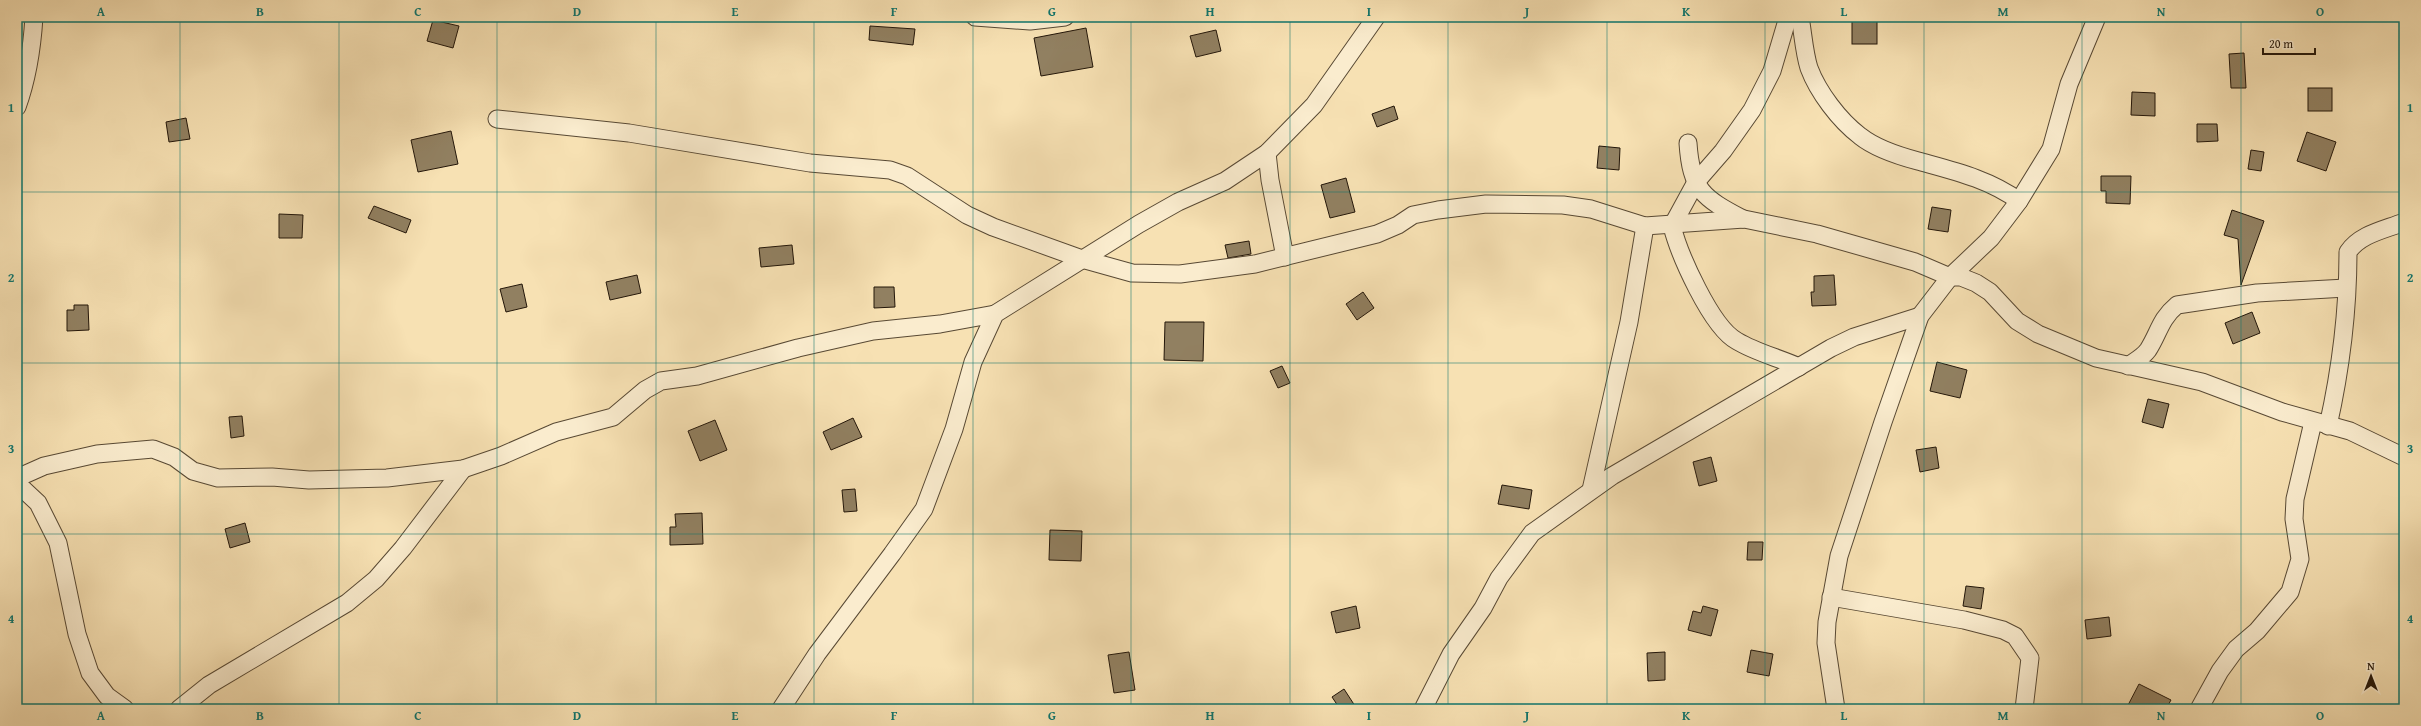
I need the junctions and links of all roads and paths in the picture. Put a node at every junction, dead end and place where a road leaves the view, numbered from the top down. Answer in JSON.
{"nodes":[{"id":1,"x":34,"y":17,"type":"edge"},
{"id":2,"x":975,"y":17,"type":"edge"},
{"id":3,"x":1065,"y":17,"type":"edge"},
{"id":4,"x":1376,"y":17,"type":"edge"},
{"id":5,"x":1788,"y":17,"type":"edge"},
{"id":6,"x":1800,"y":17,"type":"edge"},
{"id":7,"x":2097,"y":17,"type":"edge"},
{"id":8,"x":17,"y":107,"type":"edge"},
{"id":9,"x":497,"y":119,"type":"dead end"},
{"id":10,"x":1688,"y":143,"type":"dead end"},
{"id":11,"x":1267,"y":153,"type":"junction"},
{"id":12,"x":1696,"y":182,"type":"junction"},
{"id":13,"x":2019,"y":201,"type":"junction"},
{"id":14,"x":1744,"y":219,"type":"junction"},
{"id":15,"x":2404,"y":222,"type":"edge"},
{"id":16,"x":1645,"y":226,"type":"junction"},
{"id":17,"x":1672,"y":226,"type":"junction"},
{"id":18,"x":1285,"y":257,"type":"junction"},
{"id":19,"x":1082,"y":259,"type":"junction"},
{"id":20,"x":1950,"y":277,"type":"junction"},
{"id":21,"x":2346,"y":288,"type":"junction"},
{"id":22,"x":995,"y":314,"type":"junction"},
{"id":23,"x":1920,"y":316,"type":"junction"},
{"id":24,"x":2128,"y":366,"type":"junction"},
{"id":25,"x":1799,"y":367,"type":"junction"},
{"id":26,"x":2320,"y":424,"type":"junction"},
{"id":27,"x":2404,"y":457,"type":"edge"},
{"id":28,"x":463,"y":469,"type":"junction"},
{"id":29,"x":17,"y":478,"type":"edge"},
{"id":30,"x":17,"y":488,"type":"edge"},
{"id":31,"x":1591,"y":490,"type":"junction"},
{"id":32,"x":1831,"y":597,"type":"junction"},
{"id":33,"x":125,"y":709,"type":"edge"},
{"id":34,"x":179,"y":709,"type":"edge"},
{"id":35,"x":781,"y":709,"type":"edge"},
{"id":36,"x":1423,"y":709,"type":"edge"},
{"id":37,"x":1836,"y":709,"type":"edge"},
{"id":38,"x":2024,"y":709,"type":"edge"},
{"id":39,"x":2199,"y":709,"type":"edge"}],
"edges":[{"from":1,"to":8,"type":"street"},
{"from":2,"to":3,"type":"street"},
{"from":4,"to":11,"type":"street"},
{"from":5,"to":12,"type":"street"},
{"from":6,"to":13,"type":"street"},
{"from":7,"to":13,"type":"street"},
{"from":9,"to":19,"type":"street"},
{"from":10,"to":12,"type":"street"},
{"from":11,"to":18,"type":"street"},
{"from":11,"to":19,"type":"street"},
{"from":12,"to":14,"type":"street"},
{"from":12,"to":17,"type":"street"},
{"from":13,"to":20,"type":"street"},
{"from":14,"to":17,"type":"street"},
{"from":14,"to":20,"type":"street"},
{"from":15,"to":21,"type":"street"},
{"from":16,"to":17,"type":"street"},
{"from":16,"to":18,"type":"street"},
{"from":16,"to":31,"type":"street"},
{"from":17,"to":25,"type":"street"},
{"from":18,"to":19,"type":"street"},
{"from":19,"to":22,"type":"street"},
{"from":20,"to":23,"type":"street"},
{"from":20,"to":24,"type":"street"},
{"from":21,"to":24,"type":"street"},
{"from":21,"to":26,"type":"street"},
{"from":22,"to":28,"type":"street"},
{"from":22,"to":35,"type":"street"},
{"from":23,"to":25,"type":"street"},
{"from":23,"to":32,"type":"street"},
{"from":24,"to":26,"type":"street"},
{"from":25,"to":31,"type":"street"},
{"from":26,"to":27,"type":"street"},
{"from":26,"to":39,"type":"street"},
{"from":28,"to":29,"type":"street"},
{"from":28,"to":34,"type":"street"},
{"from":30,"to":33,"type":"street"},
{"from":31,"to":36,"type":"street"},
{"from":32,"to":37,"type":"street"},
{"from":32,"to":38,"type":"street"}]}
